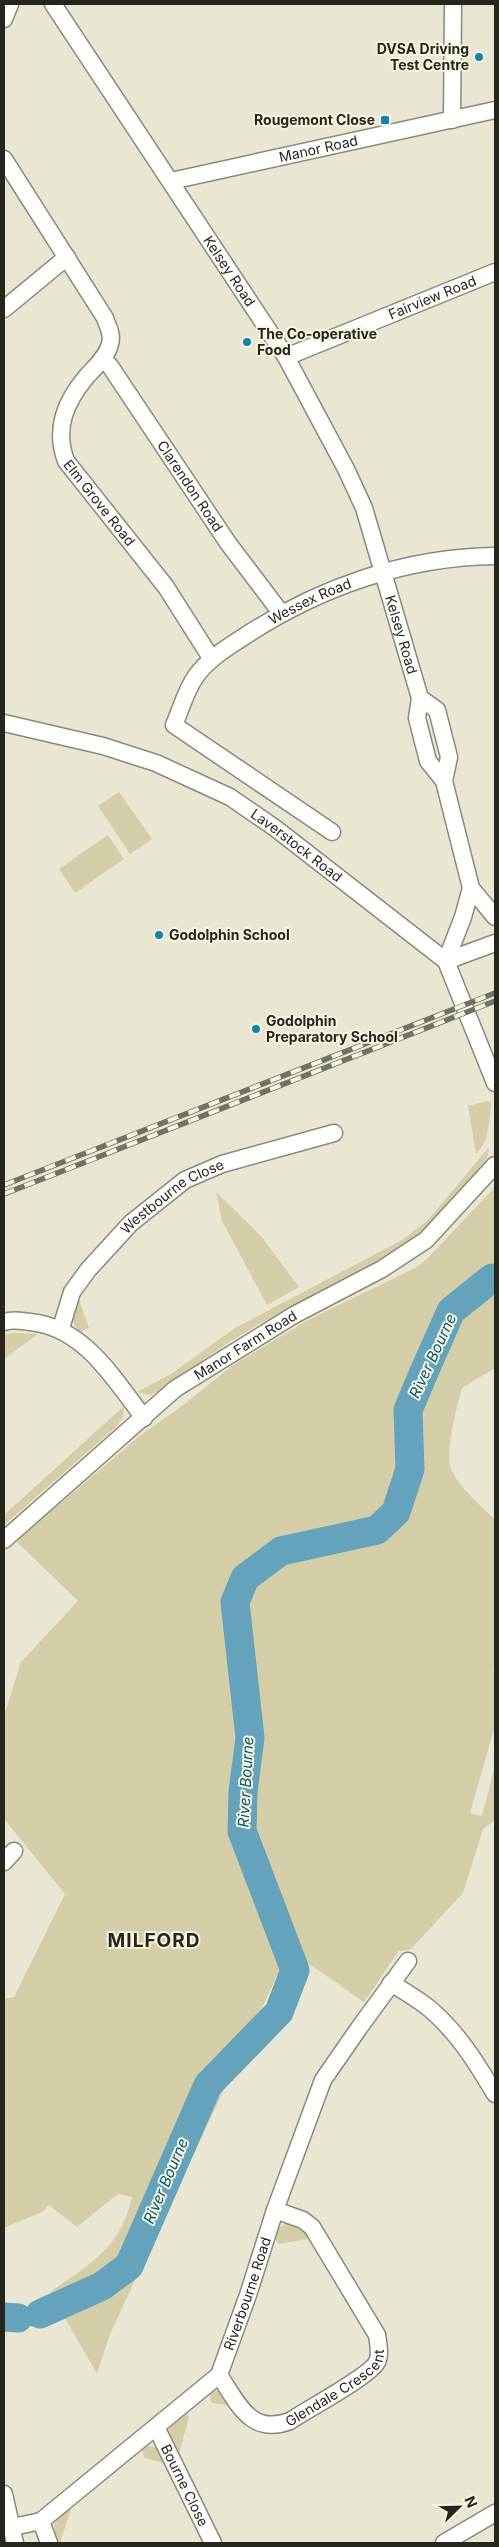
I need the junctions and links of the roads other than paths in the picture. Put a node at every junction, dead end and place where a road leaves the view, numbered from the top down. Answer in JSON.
{"nodes":[{"id":1,"x":10,"y":4,"type":"edge"},
{"id":2,"x":53,"y":4,"type":"edge"},
{"id":3,"x":453,"y":4,"type":"edge"},
{"id":4,"x":4,"y":19,"type":"edge"},
{"id":5,"x":495,"y":110,"type":"edge"},
{"id":6,"x":452,"y":120,"type":"junction"},
{"id":7,"x":4,"y":159,"type":"edge"},
{"id":8,"x":171,"y":181,"type":"junction"},
{"id":9,"x":67,"y":257,"type":"junction"},
{"id":10,"x":495,"y":272,"type":"edge"},
{"id":11,"x":4,"y":309,"type":"edge"},
{"id":12,"x":286,"y":357,"type":"junction"},
{"id":13,"x":102,"y":359,"type":"junction"},
{"id":14,"x":495,"y":556,"type":"edge"},
{"id":15,"x":382,"y":572,"type":"junction"},
{"id":16,"x":281,"y":613,"type":"junction"},
{"id":17,"x":211,"y":658,"type":"junction"},
{"id":18,"x":4,"y":723,"type":"edge"},
{"id":19,"x":174,"y":725,"type":"joint"},
{"id":20,"x":332,"y":832,"type":"dead end"},
{"id":21,"x":471,"y":888,"type":"junction"},
{"id":22,"x":493,"y":911,"type":"edge"},
{"id":23,"x":463,"y":917,"type":"junction"},
{"id":24,"x":495,"y":943,"type":"edge"},
{"id":25,"x":446,"y":961,"type":"junction"},
{"id":26,"x":495,"y":1083,"type":"edge"},
{"id":27,"x":334,"y":1133,"type":"dead end"},
{"id":28,"x":495,"y":1165,"type":"edge"},
{"id":29,"x":4,"y":1322,"type":"edge"},
{"id":30,"x":61,"y":1328,"type":"junction"},
{"id":31,"x":144,"y":1418,"type":"junction"},
{"id":32,"x":4,"y":1540,"type":"edge"},
{"id":33,"x":408,"y":1961,"type":"dead end"},
{"id":34,"x":392,"y":1983,"type":"junction"},
{"id":35,"x":495,"y":2094,"type":"edge"},
{"id":36,"x":275,"y":2210,"type":"junction"},
{"id":37,"x":219,"y":2376,"type":"junction"},
{"id":38,"x":156,"y":2427,"type":"junction"},
{"id":39,"x":4,"y":2494,"type":"edge"},
{"id":40,"x":494,"y":2516,"type":"edge"},
{"id":41,"x":41,"y":2521,"type":"junction"},
{"id":42,"x":13,"y":2527,"type":"junction"},
{"id":43,"x":15,"y":2543,"type":"edge"},
{"id":44,"x":49,"y":2543,"type":"edge"},
{"id":45,"x":213,"y":2543,"type":"edge"},
{"id":46,"x":444,"y":2543,"type":"edge"}],
"edges":[{"from":1,"to":4,"type":"street"},
{"from":2,"to":8,"type":"street","name":"Kelsey Road"},
{"from":3,"to":6,"type":"street"},
{"from":5,"to":6,"type":"street","name":"Manor Road"},
{"from":6,"to":8,"type":"street","name":"Manor Road"},
{"from":7,"to":9,"type":"street","name":"Elm Grove Road"},
{"from":8,"to":12,"type":"street","name":"Kelsey Road"},
{"from":9,"to":11,"type":"street"},
{"from":9,"to":13,"type":"street","name":"Elm Grove Road"},
{"from":10,"to":12,"type":"street","name":"Fairview Road"},
{"from":12,"to":15,"type":"street","name":"Kelsey Road"},
{"from":13,"to":16,"type":"street","name":"Clarendon Road"},
{"from":13,"to":17,"type":"street","name":"Elm Grove Road"},
{"from":14,"to":15,"type":"street","name":"Wessex Road"},
{"from":15,"to":16,"type":"street","name":"Wessex Road"},
{"from":15,"to":21,"type":"street","name":"Kelsey Road"},
{"from":16,"to":17,"type":"street","name":"Wessex Road"},
{"from":17,"to":19,"type":"street","name":"Wessex Road"},
{"from":18,"to":25,"type":"street","name":"Laverstock Road"},
{"from":19,"to":20,"type":"street","name":"Laverstock Road"},
{"from":21,"to":22,"type":"street","name":"Kelsey Road"},
{"from":21,"to":23,"type":"street","name":"Kelsey Road"},
{"from":22,"to":23,"type":"street","name":"Kelsey Road"},
{"from":23,"to":25,"type":"street","name":"Kelsey Road"},
{"from":24,"to":25,"type":"street"},
{"from":25,"to":26,"type":"street"},
{"from":27,"to":30,"type":"street","name":"Westbourne Close"},
{"from":28,"to":31,"type":"street","name":"Manor Farm Road"},
{"from":29,"to":30,"type":"street"},
{"from":30,"to":31,"type":"street"},
{"from":31,"to":32,"type":"street","name":"Manor Farm Road"},
{"from":33,"to":34,"type":"street","name":"Riverbourne Road"},
{"from":34,"to":35,"type":"street"},
{"from":34,"to":36,"type":"street","name":"Riverbourne Road"},
{"from":36,"to":37,"type":"street","name":"Riverbourne Road"},
{"from":36,"to":37,"type":"street","name":"Glendale Crescent"},
{"from":37,"to":38,"type":"street"},
{"from":38,"to":41,"type":"street"},
{"from":38,"to":45,"type":"street","name":"Bourne Close"},
{"from":39,"to":42,"type":"street"},
{"from":40,"to":46,"type":"street"},
{"from":41,"to":42,"type":"street"},
{"from":41,"to":44,"type":"street"},
{"from":42,"to":43,"type":"street"}]}
